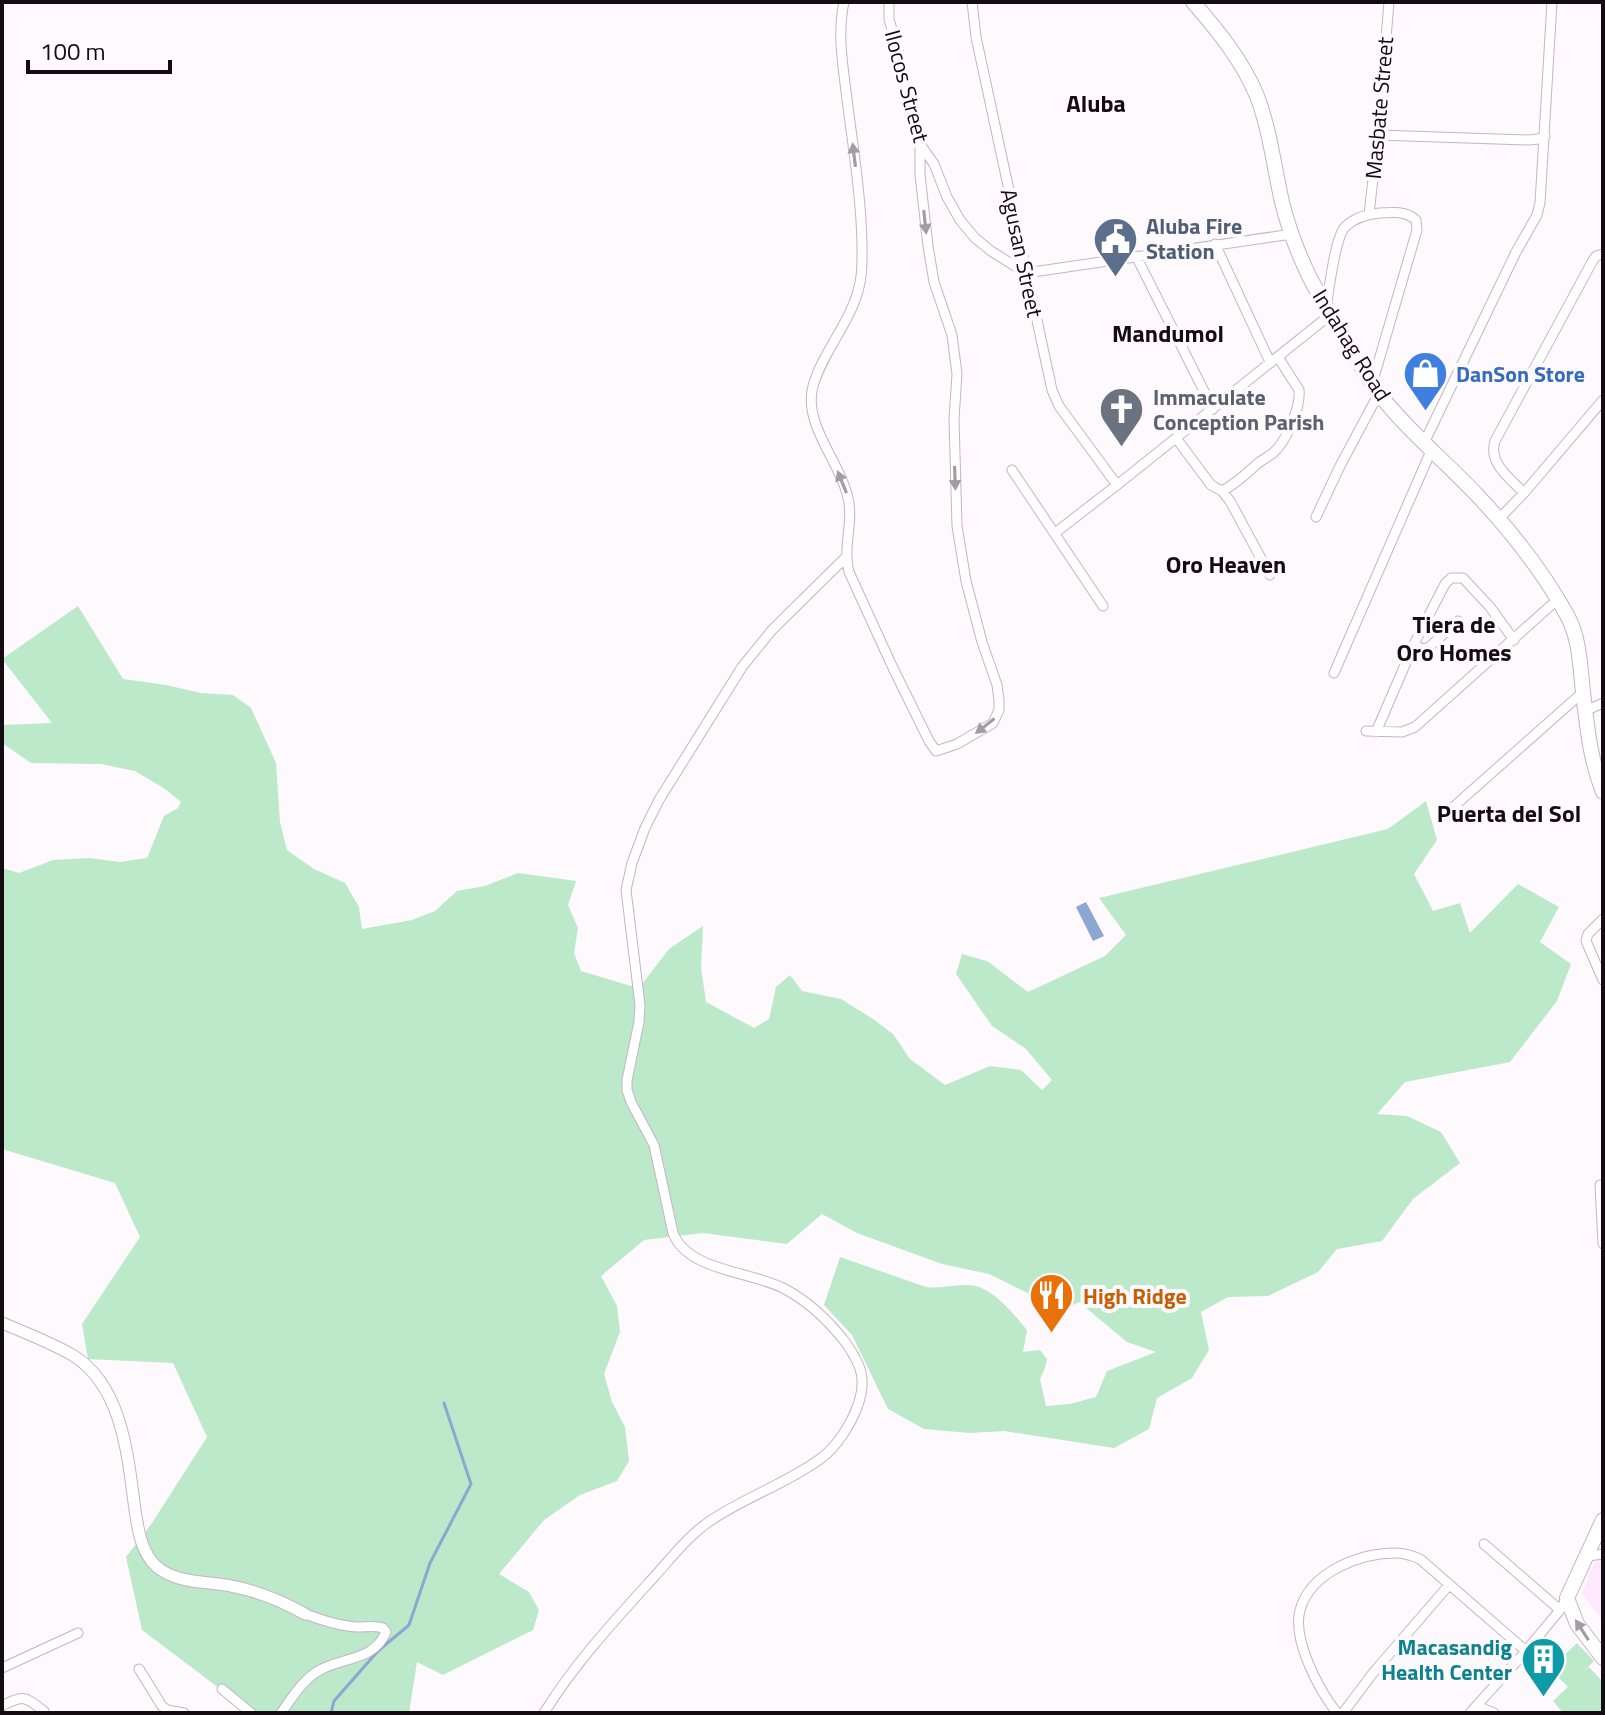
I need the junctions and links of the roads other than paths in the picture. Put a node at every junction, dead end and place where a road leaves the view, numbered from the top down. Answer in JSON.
{"nodes":[{"id":1,"x":844,"y":2,"type":"edge"},
{"id":2,"x":889,"y":2,"type":"edge"},
{"id":3,"x":972,"y":2,"type":"edge"},
{"id":4,"x":1193,"y":2,"type":"edge"},
{"id":5,"x":1389,"y":2,"type":"edge"},
{"id":6,"x":1552,"y":2,"type":"edge"},
{"id":7,"x":1378,"y":135,"type":"junction"},
{"id":8,"x":1545,"y":136,"type":"junction"},
{"id":9,"x":920,"y":144,"type":"junction"},
{"id":10,"x":1369,"y":214,"type":"junction"},
{"id":11,"x":1292,"y":234,"type":"junction"},
{"id":12,"x":1215,"y":244,"type":"junction"},
{"id":13,"x":1603,"y":254,"type":"edge"},
{"id":14,"x":1136,"y":256,"type":"junction"},
{"id":15,"x":1026,"y":273,"type":"junction"},
{"id":16,"x":1328,"y":311,"type":"junction"},
{"id":17,"x":1274,"y":359,"type":"junction"},
{"id":18,"x":1376,"y":389,"type":"junction"},
{"id":19,"x":1603,"y":400,"type":"edge"},
{"id":20,"x":1213,"y":409,"type":"junction"},
{"id":21,"x":1176,"y":438,"type":"junction"},
{"id":22,"x":1428,"y":447,"type":"junction"},
{"id":23,"x":1012,"y":470,"type":"dead end"},
{"id":24,"x":1117,"y":485,"type":"junction"},
{"id":25,"x":1222,"y":491,"type":"junction"},
{"id":26,"x":1524,"y":493,"type":"junction"},
{"id":27,"x":1316,"y":517,"type":"dead end"},
{"id":28,"x":1498,"y":520,"type":"junction"},
{"id":29,"x":1055,"y":533,"type":"junction"},
{"id":30,"x":845,"y":558,"type":"junction"},
{"id":31,"x":1270,"y":575,"type":"dead end"},
{"id":32,"x":1558,"y":599,"type":"junction"},
{"id":33,"x":1103,"y":606,"type":"dead end"},
{"id":34,"x":1458,"y":621,"type":"dead end"},
{"id":35,"x":1514,"y":640,"type":"junction"},
{"id":36,"x":1414,"y":644,"type":"junction"},
{"id":37,"x":1334,"y":673,"type":"dead end"},
{"id":38,"x":1583,"y":692,"type":"junction"},
{"id":39,"x":1603,"y":703,"type":"edge"},
{"id":40,"x":1585,"y":711,"type":"junction"},
{"id":41,"x":1603,"y":792,"type":"edge"},
{"id":42,"x":1451,"y":809,"type":"dead end"},
{"id":43,"x":1603,"y":919,"type":"edge"},
{"id":44,"x":1603,"y":980,"type":"edge"},
{"id":45,"x":1600,"y":1185,"type":"dead end"},
{"id":46,"x":1603,"y":1244,"type":"edge"},
{"id":47,"x":2,"y":1323,"type":"edge"},
{"id":48,"x":1603,"y":1520,"type":"edge"},
{"id":49,"x":1484,"y":1544,"type":"dead end"},
{"id":50,"x":1603,"y":1554,"type":"edge"},
{"id":51,"x":1587,"y":1556,"type":"junction"},
{"id":52,"x":1449,"y":1585,"type":"junction"},
{"id":53,"x":1563,"y":1604,"type":"junction"},
{"id":54,"x":305,"y":1614,"type":"joint"},
{"id":55,"x":78,"y":1633,"type":"dead end"},
{"id":56,"x":1526,"y":1651,"type":"junction"},
{"id":57,"x":1603,"y":1658,"type":"edge"},
{"id":58,"x":2,"y":1668,"type":"edge"},
{"id":59,"x":139,"y":1669,"type":"dead end"},
{"id":60,"x":222,"y":1689,"type":"dead end"},
{"id":61,"x":2,"y":1706,"type":"edge"},
{"id":62,"x":1473,"y":1710,"type":"edge"},
{"id":63,"x":44,"y":1711,"type":"dead end"},
{"id":64,"x":184,"y":1713,"type":"edge"},
{"id":65,"x":251,"y":1713,"type":"edge"},
{"id":66,"x":281,"y":1713,"type":"edge"},
{"id":67,"x":544,"y":1713,"type":"edge"},
{"id":68,"x":1337,"y":1713,"type":"edge"},
{"id":69,"x":1343,"y":1713,"type":"edge"},
{"id":70,"x":1494,"y":1713,"type":"edge"}],
"edges":[{"from":30,"to":1,"type":"street","one_way":true},
{"from":2,"to":9,"type":"street","name":"Ilocos Street"},
{"from":3,"to":15,"type":"street","name":"Agusan Street"},
{"from":4,"to":11,"type":"main road","name":"Indahag Road"},
{"from":5,"to":7,"type":"street","name":"Masbate Street"},
{"from":6,"to":8,"type":"street"},
{"from":7,"to":8,"type":"street"},
{"from":7,"to":10,"type":"street","name":"Masbate Street"},
{"from":8,"to":22,"type":"street"},
{"from":9,"to":15,"type":"street","name":"Ilocos Street"},
{"from":9,"to":30,"type":"street","one_way":true},
{"from":10,"to":16,"type":"street"},
{"from":10,"to":18,"type":"street"},
{"from":11,"to":12,"type":"street"},
{"from":11,"to":16,"type":"main road","name":"Indahag Road"},
{"from":12,"to":14,"type":"street"},
{"from":12,"to":17,"type":"street"},
{"from":13,"to":26,"type":"street"},
{"from":14,"to":15,"type":"street"},
{"from":14,"to":20,"type":"street"},
{"from":15,"to":24,"type":"street","name":"Agusan Street"},
{"from":16,"to":17,"type":"street"},
{"from":16,"to":18,"type":"main road","name":"Indahag Road"},
{"from":17,"to":20,"type":"street"},
{"from":17,"to":25,"type":"street"},
{"from":18,"to":22,"type":"main road","name":"Indahag Road"},
{"from":18,"to":27,"type":"street"},
{"from":19,"to":26,"type":"street"},
{"from":20,"to":21,"type":"street"},
{"from":21,"to":24,"type":"street"},
{"from":21,"to":25,"type":"street"},
{"from":22,"to":28,"type":"main road","name":"Indahag Road"},
{"from":22,"to":37,"type":"street"},
{"from":23,"to":29,"type":"street"},
{"from":24,"to":29,"type":"street"},
{"from":25,"to":31,"type":"street"},
{"from":26,"to":28,"type":"street"},
{"from":28,"to":32,"type":"main road","name":"Indahag Road"},
{"from":29,"to":33,"type":"street"},
{"from":30,"to":67,"type":"street"},
{"from":32,"to":35,"type":"street"},
{"from":32,"to":38,"type":"main road","name":"Indahag Road"},
{"from":34,"to":36,"type":"street"},
{"from":35,"to":36,"type":"street"},
{"from":35,"to":36,"type":"street"},
{"from":38,"to":40,"type":"main road","name":"Indahag Road"},
{"from":38,"to":42,"type":"street"},
{"from":39,"to":40,"type":"street"},
{"from":40,"to":41,"type":"main road","name":"Indahag Road"},
{"from":43,"to":44,"type":"street"},
{"from":45,"to":46,"type":"street"},
{"from":47,"to":54,"type":"street"},
{"from":48,"to":51,"type":"main road"},
{"from":49,"to":53,"type":"street"},
{"from":50,"to":51,"type":"street"},
{"from":51,"to":53,"type":"main road"},
{"from":52,"to":56,"type":"street"},
{"from":52,"to":68,"type":"street"},
{"from":52,"to":69,"type":"street"},
{"from":53,"to":56,"type":"street"},
{"from":57,"to":53,"type":"main road","one_way":true},
{"from":54,"to":66,"type":"street"},
{"from":55,"to":58,"type":"street"},
{"from":56,"to":62,"type":"street"},
{"from":59,"to":64,"type":"street"},
{"from":60,"to":65,"type":"street"},
{"from":61,"to":63,"type":"street"},
{"from":62,"to":70,"type":"street"}]}
